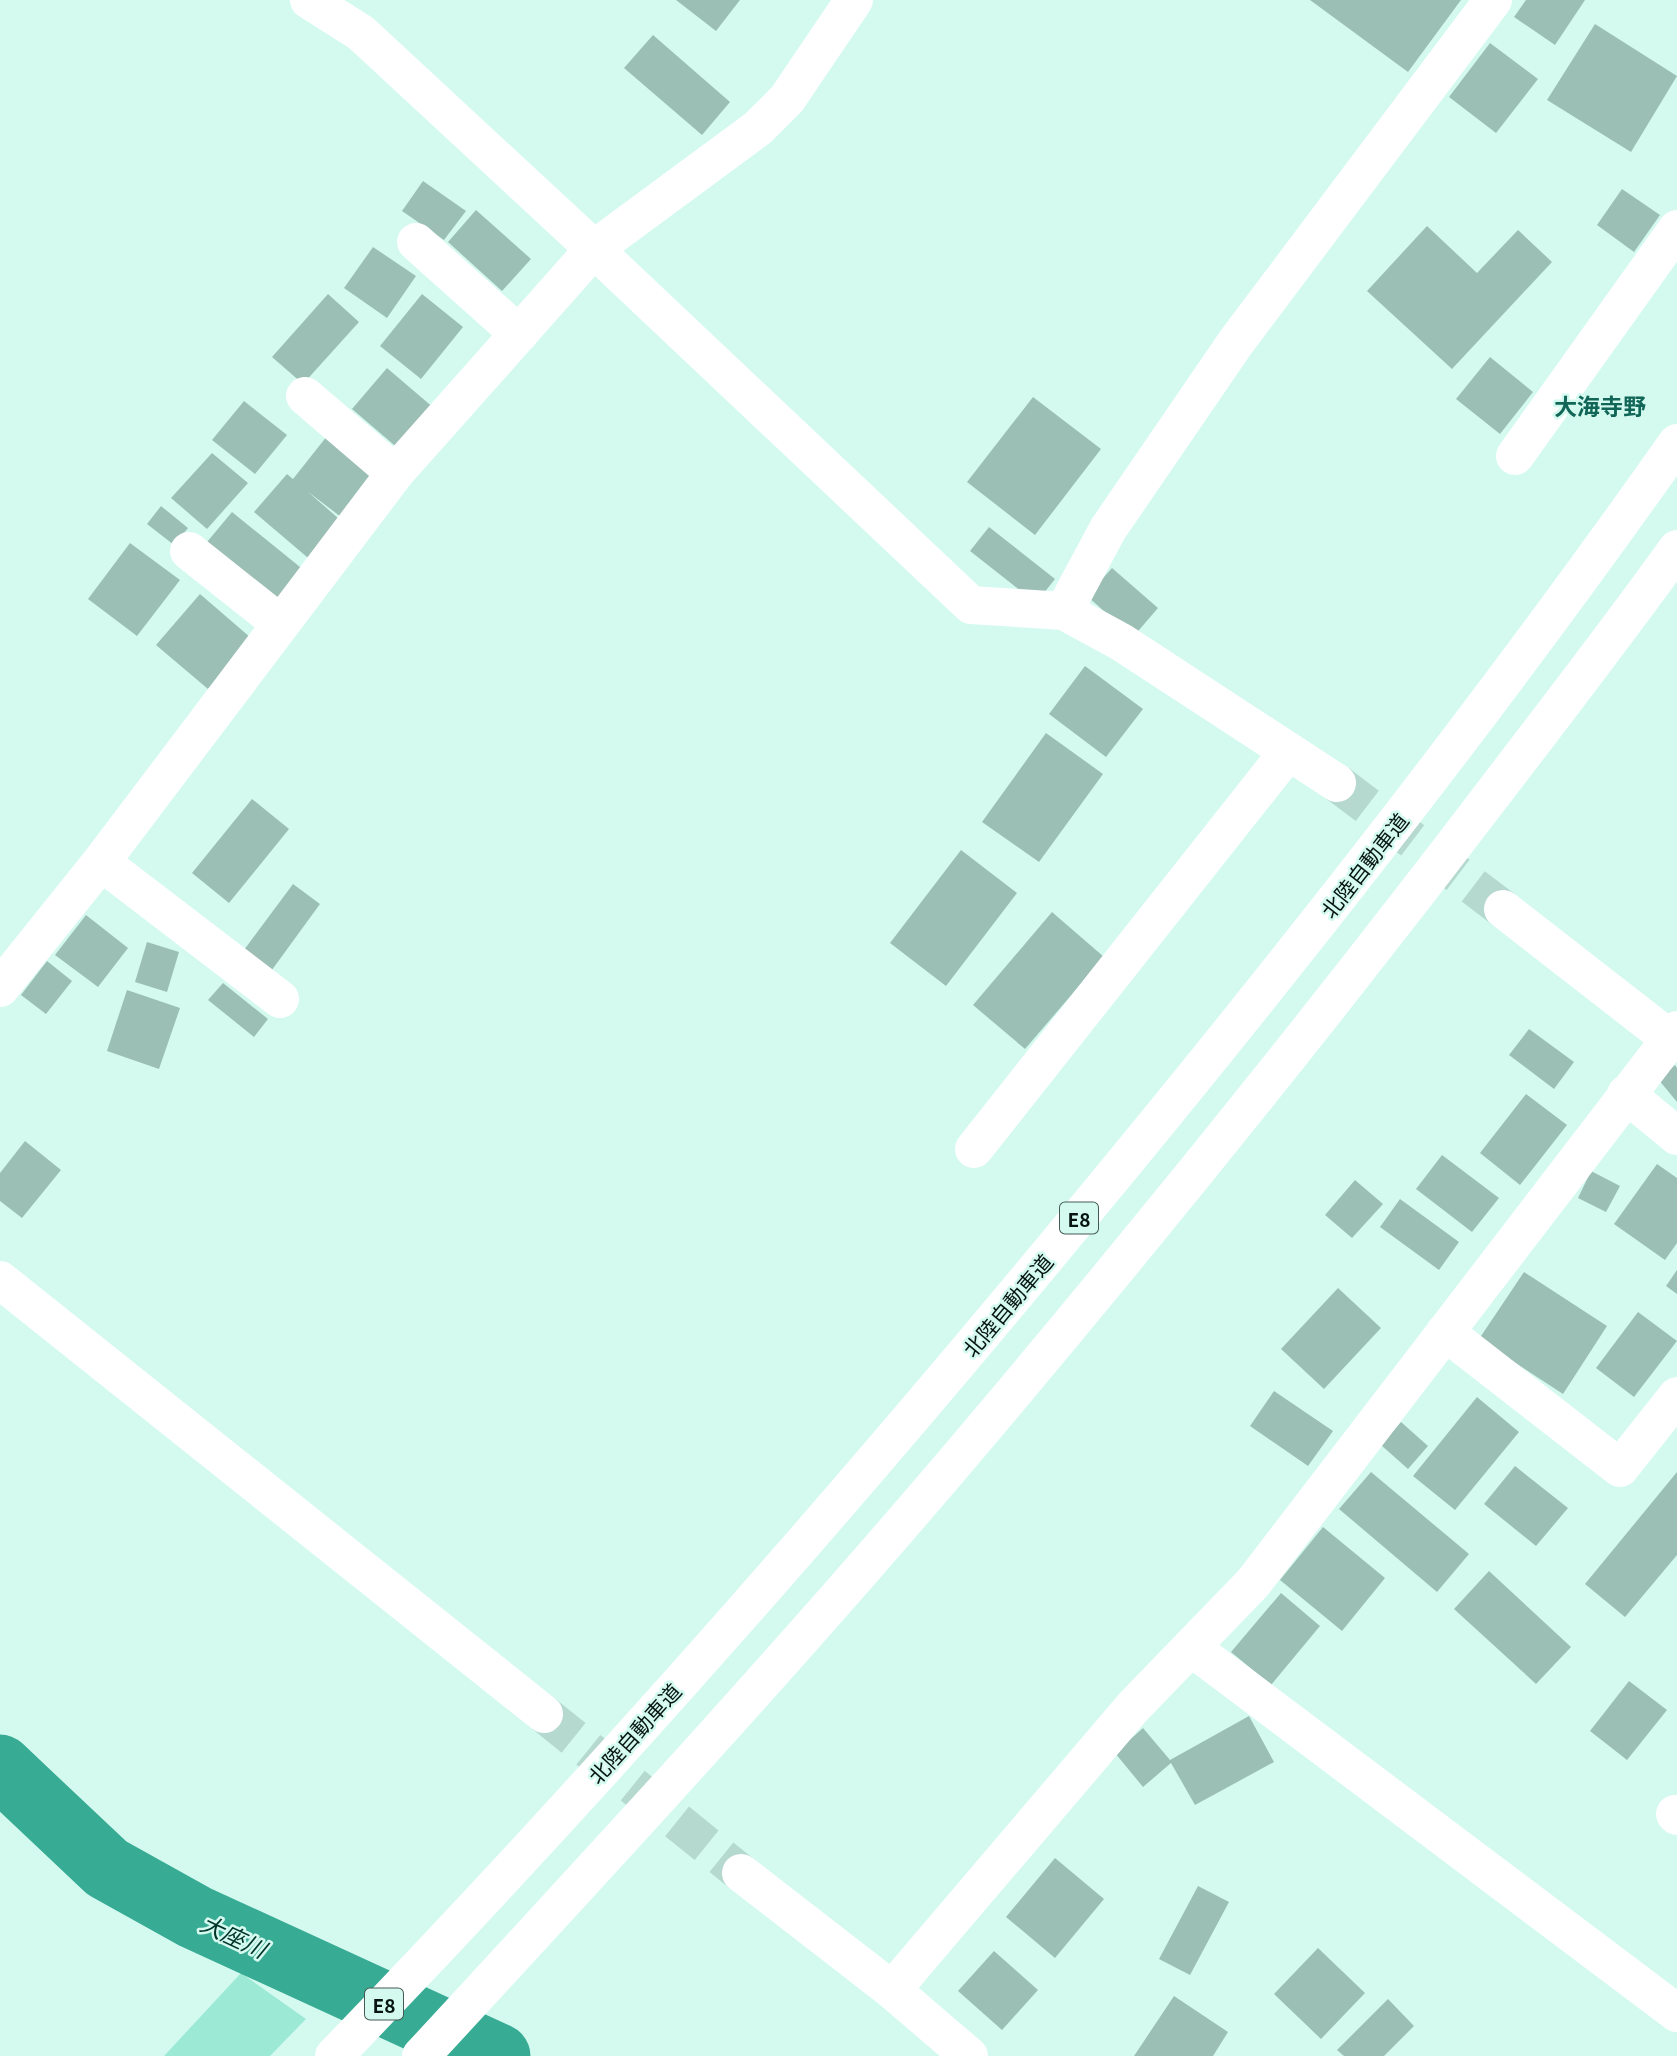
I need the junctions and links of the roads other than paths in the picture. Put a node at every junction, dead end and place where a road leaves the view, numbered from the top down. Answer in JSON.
{"nodes":[{"id":1,"x":309,"y":0,"type":"edge"},
{"id":2,"x":854,"y":0,"type":"edge"},
{"id":3,"x":1493,"y":0,"type":"edge"},
{"id":4,"x":1677,"y":229,"type":"edge"},
{"id":5,"x":416,"y":242,"type":"dead end"},
{"id":6,"x":594,"y":249,"type":"junction"},
{"id":7,"x":519,"y":334,"type":"junction"},
{"id":8,"x":305,"y":396,"type":"dead end"},
{"id":9,"x":1677,"y":443,"type":"edge"},
{"id":10,"x":1515,"y":456,"type":"dead end"},
{"id":11,"x":395,"y":473,"type":"junction"},
{"id":12,"x":1677,"y":549,"type":"edge"},
{"id":13,"x":189,"y":551,"type":"dead end"},
{"id":14,"x":1064,"y":611,"type":"junction"},
{"id":15,"x":281,"y":624,"type":"junction"},
{"id":16,"x":1288,"y":752,"type":"junction"},
{"id":17,"x":1337,"y":783,"type":"tunnel mouth"},
{"id":18,"x":101,"y":862,"type":"junction"},
{"id":19,"x":1503,"y":909,"type":"tunnel mouth"},
{"id":20,"x":0,"y":988,"type":"edge"},
{"id":21,"x":280,"y":999,"type":"dead end"},
{"id":22,"x":1674,"y":1035,"type":"edge"},
{"id":23,"x":1626,"y":1094,"type":"junction"},
{"id":24,"x":1677,"y":1136,"type":"edge"},
{"id":25,"x":974,"y":1149,"type":"dead end"},
{"id":26,"x":0,"y":1280,"type":"edge"},
{"id":27,"x":1445,"y":1332,"type":"junction"},
{"id":28,"x":1677,"y":1396,"type":"edge"},
{"id":29,"x":1192,"y":1648,"type":"junction"},
{"id":30,"x":544,"y":1714,"type":"tunnel mouth"},
{"id":31,"x":741,"y":1873,"type":"tunnel mouth"},
{"id":32,"x":492,"y":1987,"type":"junction"},
{"id":33,"x":892,"y":1990,"type":"junction"},
{"id":34,"x":1677,"y":2014,"type":"edge"},
{"id":35,"x":334,"y":2056,"type":"edge"},
{"id":36,"x":421,"y":2056,"type":"edge"},
{"id":37,"x":441,"y":2056,"type":"edge"},
{"id":38,"x":969,"y":2056,"type":"edge"}],
"edges":[{"from":1,"to":6,"type":"main road"},
{"from":2,"to":6,"type":"main road"},
{"from":3,"to":14,"type":"main road"},
{"from":4,"to":10,"type":"main road"},
{"from":5,"to":7,"type":"main road"},
{"from":6,"to":7,"type":"main road"},
{"from":6,"to":14,"type":"main road"},
{"from":7,"to":11,"type":"main road"},
{"from":8,"to":11,"type":"main road"},
{"from":9,"to":35,"type":"main road","name":"北陸自動車道","number":"E8"},
{"from":11,"to":15,"type":"main road"},
{"from":12,"to":32,"type":"main road"},
{"from":13,"to":15,"type":"main road"},
{"from":14,"to":16,"type":"main road"},
{"from":15,"to":18,"type":"main road"},
{"from":16,"to":17,"type":"main road"},
{"from":16,"to":25,"type":"main road"},
{"from":18,"to":20,"type":"main road"},
{"from":18,"to":21,"type":"main road"},
{"from":19,"to":22,"type":"main road"},
{"from":22,"to":23,"type":"main road"},
{"from":23,"to":24,"type":"main road"},
{"from":23,"to":27,"type":"main road"},
{"from":26,"to":30,"type":"main road"},
{"from":27,"to":28,"type":"main road"},
{"from":27,"to":29,"type":"main road"},
{"from":29,"to":33,"type":"main road"},
{"from":29,"to":34,"type":"main road"},
{"from":31,"to":33,"type":"main road"},
{"from":32,"to":36,"type":"main road"},
{"from":32,"to":37,"type":"main road"},
{"from":33,"to":38,"type":"main road"}]}
